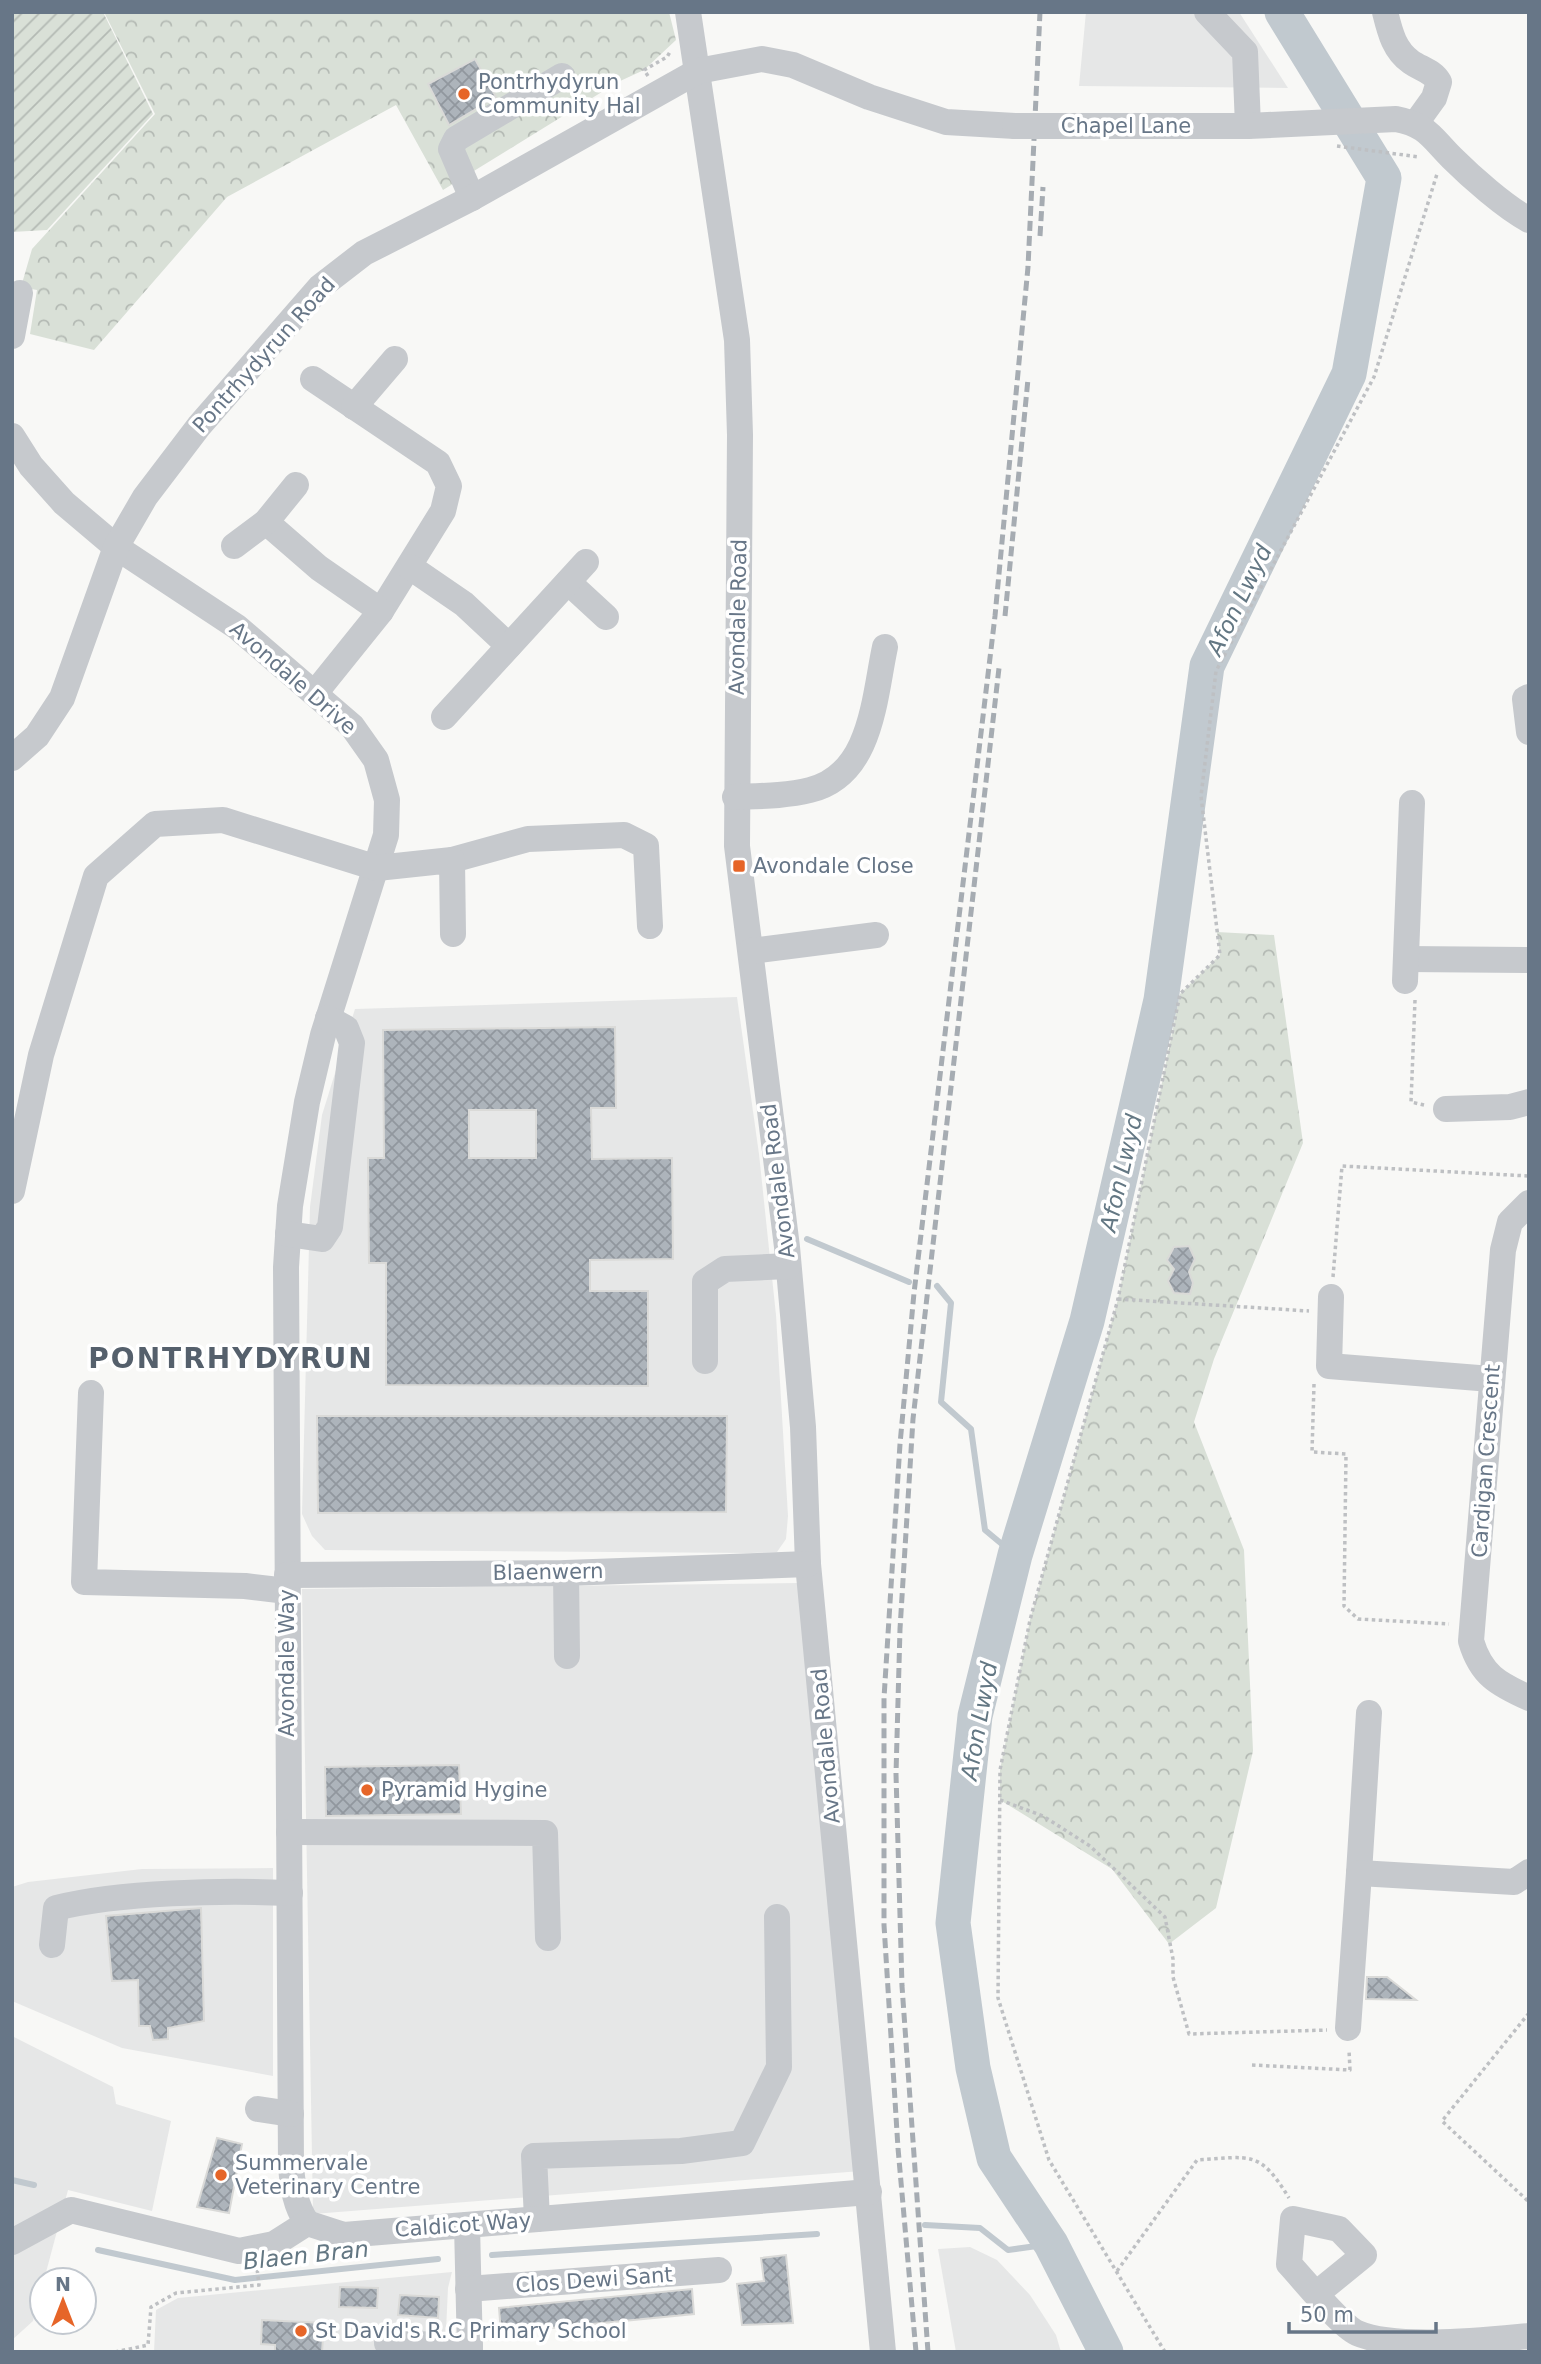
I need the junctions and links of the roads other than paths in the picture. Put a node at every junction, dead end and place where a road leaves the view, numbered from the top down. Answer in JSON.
{"nodes":[{"id":1,"x":688,"y":12,"type":"edge"},
{"id":2,"x":1207,"y":12,"type":"edge"},
{"id":3,"x":1385,"y":12,"type":"edge"},
{"id":4,"x":698,"y":71,"type":"junction"},
{"id":5,"x":562,"y":76,"type":"dead end"},
{"id":6,"x":1406,"y":121,"type":"junction"},
{"id":7,"x":1248,"y":126,"type":"junction"},
{"id":8,"x":471,"y":198,"type":"junction"},
{"id":9,"x":1529,"y":220,"type":"edge"},
{"id":10,"x":20,"y":293,"type":"dead end"},
{"id":11,"x":12,"y":336,"type":"edge"},
{"id":12,"x":395,"y":359,"type":"dead end"},
{"id":13,"x":313,"y":379,"type":"dead end"},
{"id":14,"x":354,"y":407,"type":"junction"},
{"id":15,"x":12,"y":436,"type":"edge"},
{"id":16,"x":296,"y":485,"type":"dead end"},
{"id":17,"x":266,"y":522,"type":"junction"},
{"id":18,"x":234,"y":546,"type":"dead end"},
{"id":19,"x":116,"y":547,"type":"junction"},
{"id":20,"x":410,"y":566,"type":"junction"},
{"id":21,"x":381,"y":611,"type":"junction"},
{"id":22,"x":606,"y":617,"type":"dead end"},
{"id":23,"x":509,"y":646,"type":"junction"},
{"id":24,"x":885,"y":647,"type":"dead end"},
{"id":25,"x":315,"y":693,"type":"junction"},
{"id":26,"x":1529,"y":697,"type":"edge"},
{"id":27,"x":444,"y":717,"type":"dead end"},
{"id":28,"x":1529,"y":732,"type":"edge"},
{"id":29,"x":12,"y":758,"type":"edge"},
{"id":30,"x":735,"y":797,"type":"junction"},
{"id":31,"x":1412,"y":803,"type":"dead end"},
{"id":32,"x":452,"y":860,"type":"junction"},
{"id":33,"x":377,"y":868,"type":"junction"},
{"id":34,"x":650,"y":926,"type":"dead end"},
{"id":35,"x":453,"y":934,"type":"dead end"},
{"id":36,"x":876,"y":935,"type":"dead end"},
{"id":37,"x":751,"y":951,"type":"junction"},
{"id":38,"x":1529,"y":960,"type":"edge"},
{"id":39,"x":328,"y":1018,"type":"junction"},
{"id":40,"x":307,"y":1102,"type":"joint"},
{"id":41,"x":1529,"y":1102,"type":"edge"},
{"id":42,"x":1446,"y":1109,"type":"road end"},
{"id":43,"x":12,"y":1191,"type":"edge"},
{"id":44,"x":1529,"y":1203,"type":"edge"},
{"id":45,"x":288,"y":1234,"type":"junction"},
{"id":46,"x":789,"y":1266,"type":"junction"},
{"id":47,"x":1331,"y":1304,"type":"road end"},
{"id":48,"x":705,"y":1361,"type":"dead end"},
{"id":49,"x":1491,"y":1379,"type":"junction"},
{"id":50,"x":91,"y":1394,"type":"dead end"},
{"id":51,"x":808,"y":1564,"type":"junction"},
{"id":52,"x":566,"y":1573,"type":"junction"},
{"id":53,"x":287,"y":1583,"type":"junction"},
{"id":54,"x":567,"y":1656,"type":"dead end"},
{"id":55,"x":1529,"y":1698,"type":"edge"},
{"id":56,"x":1369,"y":1713,"type":"dead end"},
{"id":57,"x":289,"y":1832,"type":"junction"},
{"id":58,"x":1529,"y":1872,"type":"edge"},
{"id":59,"x":1359,"y":1873,"type":"junction"},
{"id":60,"x":290,"y":1893,"type":"junction"},
{"id":61,"x":777,"y":1917,"type":"dead end"},
{"id":62,"x":548,"y":1938,"type":"dead end"},
{"id":63,"x":52,"y":1945,"type":"dead end"},
{"id":64,"x":1348,"y":2028,"type":"road end"},
{"id":65,"x":258,"y":2109,"type":"dead end"},
{"id":66,"x":291,"y":2114,"type":"junction"},
{"id":67,"x":869,"y":2192,"type":"junction"},
{"id":68,"x":537,"y":2220,"type":"junction"},
{"id":69,"x":307,"y":2223,"type":"junction"},
{"id":70,"x":467,"y":2225,"type":"junction"},
{"id":71,"x":12,"y":2242,"type":"edge"},
{"id":72,"x":719,"y":2270,"type":"dead end"},
{"id":73,"x":468,"y":2289,"type":"junction"},
{"id":74,"x":1316,"y":2294,"type":"junction"},
{"id":75,"x":1529,"y":2336,"type":"edge"},
{"id":76,"x":387,"y":2343,"type":"dead end"},
{"id":77,"x":470,"y":2349,"type":"edge"},
{"id":78,"x":883,"y":2352,"type":"edge"}],
"edges":[{"from":1,"to":4,"type":"street","name":"Avondale Road"},
{"from":2,"to":7,"type":"street"},
{"from":3,"to":6,"type":"street"},
{"from":4,"to":7,"type":"street","name":"Chapel Lane","bridge":true},
{"from":4,"to":8,"type":"street","name":"Pontrhydyrun Road"},
{"from":4,"to":30,"type":"street","name":"Avondale Road"},
{"from":5,"to":8,"type":"street"},
{"from":6,"to":7,"type":"street","name":"Chapel Lane"},
{"from":6,"to":9,"type":"street"},
{"from":8,"to":19,"type":"street","name":"Pontrhydyrun Road"},
{"from":10,"to":11,"type":"street"},
{"from":12,"to":14,"type":"street"},
{"from":13,"to":14,"type":"street"},
{"from":14,"to":20,"type":"street"},
{"from":15,"to":19,"type":"street","name":"Avondale Drive"},
{"from":16,"to":17,"type":"street"},
{"from":17,"to":18,"type":"street"},
{"from":17,"to":21,"type":"street"},
{"from":19,"to":25,"type":"street","name":"Avondale Drive"},
{"from":19,"to":29,"type":"street","name":"Pontrhydyrun Road"},
{"from":20,"to":21,"type":"street"},
{"from":20,"to":23,"type":"street"},
{"from":21,"to":25,"type":"street"},
{"from":22,"to":23,"type":"street"},
{"from":23,"to":27,"type":"street"},
{"from":24,"to":30,"type":"street"},
{"from":25,"to":33,"type":"street","name":"Avondale Drive"},
{"from":26,"to":28,"type":"street"},
{"from":30,"to":37,"type":"street","name":"Avondale Road"},
{"from":31,"to":38,"type":"street"},
{"from":32,"to":33,"type":"street"},
{"from":32,"to":34,"type":"street"},
{"from":32,"to":35,"type":"street"},
{"from":33,"to":39,"type":"street","name":"Avondale Drive"},
{"from":33,"to":43,"type":"street"},
{"from":36,"to":37,"type":"street"},
{"from":37,"to":46,"type":"street","name":"Avondale Road"},
{"from":39,"to":40,"type":"street","name":"Avondale Drive"},
{"from":39,"to":45,"type":"street"},
{"from":40,"to":45,"type":"street","name":"Avondale Way"},
{"from":41,"to":42,"type":"street"},
{"from":44,"to":49,"type":"street","name":"Cardigan Crescent"},
{"from":45,"to":53,"type":"street","name":"Avondale Way"},
{"from":46,"to":48,"type":"street"},
{"from":46,"to":51,"type":"street","name":"Avondale Road"},
{"from":47,"to":49,"type":"street"},
{"from":49,"to":55,"type":"street","name":"Cardigan Crescent"},
{"from":50,"to":53,"type":"street","name":"Blaenwern"},
{"from":51,"to":52,"type":"street","name":"Blaenwern"},
{"from":51,"to":67,"type":"street","name":"Avondale Road"},
{"from":52,"to":53,"type":"street","name":"Blaenwern"},
{"from":52,"to":54,"type":"street"},
{"from":53,"to":57,"type":"street","name":"Avondale Way"},
{"from":56,"to":59,"type":"street"},
{"from":57,"to":60,"type":"street","name":"Avondale Way"},
{"from":57,"to":62,"type":"street"},
{"from":58,"to":59,"type":"street"},
{"from":59,"to":64,"type":"street"},
{"from":60,"to":63,"type":"street"},
{"from":60,"to":66,"type":"street","name":"Avondale Way"},
{"from":61,"to":68,"type":"street"},
{"from":65,"to":66,"type":"street"},
{"from":66,"to":69,"type":"street","name":"Avondale Way"},
{"from":67,"to":68,"type":"street","name":"Caldicot Way"},
{"from":67,"to":78,"type":"street","name":"Avondale Road"},
{"from":68,"to":70,"type":"street","name":"Caldicot Way"},
{"from":69,"to":70,"type":"street","name":"Caldicot Way"},
{"from":69,"to":71,"type":"street"},
{"from":70,"to":73,"type":"street"},
{"from":72,"to":73,"type":"street","name":"Clos Dewi Sant"},
{"from":73,"to":77,"type":"street"},
{"from":74,"to":74,"type":"street"},
{"from":74,"to":75,"type":"street"},
{"from":76,"to":77,"type":"street"}]}
